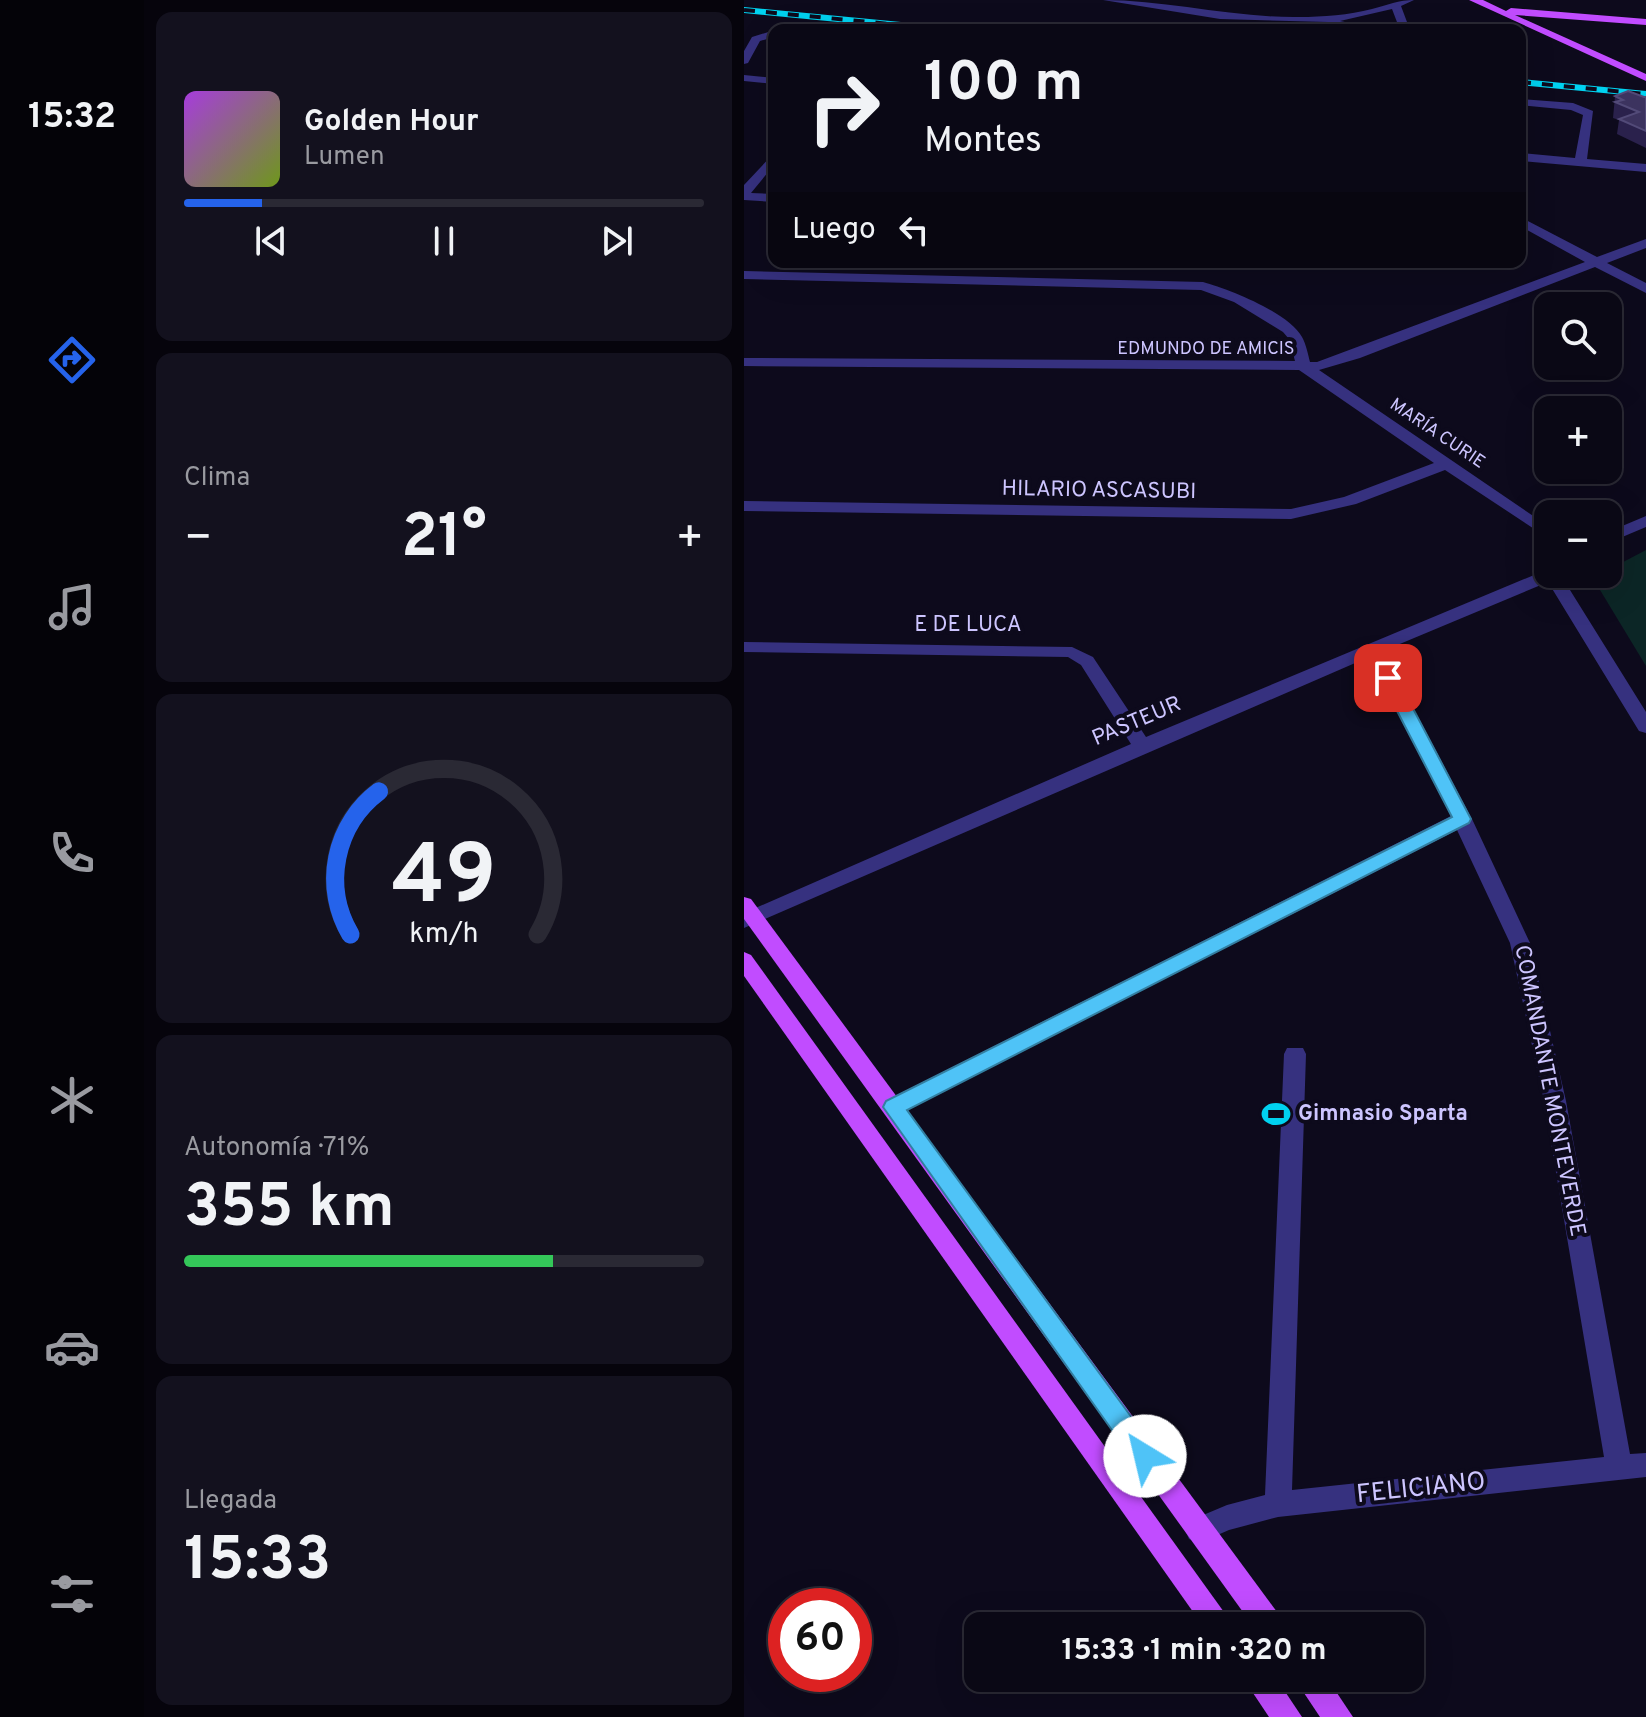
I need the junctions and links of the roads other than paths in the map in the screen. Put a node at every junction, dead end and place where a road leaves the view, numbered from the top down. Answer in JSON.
{"nodes":[{"id":1,"x":1108,"y":0,"type":"edge"},
{"id":2,"x":1409,"y":0,"type":"edge"},
{"id":3,"x":1474,"y":0,"type":"edge"},
{"id":4,"x":1396,"y":6,"type":"junction"},
{"id":5,"x":1493,"y":9,"type":"junction"},
{"id":6,"x":1514,"y":18,"type":"junction"},
{"id":7,"x":1309,"y":20,"type":"junction"},
{"id":8,"x":1646,"y":22,"type":"edge"},
{"id":9,"x":1585,"y":23,"type":"junction"},
{"id":10,"x":1337,"y":24,"type":"edge"},
{"id":11,"x":1403,"y":24,"type":"edge"},
{"id":12,"x":1646,"y":29,"type":"edge"},
{"id":13,"x":1549,"y":34,"type":"junction"},
{"id":14,"x":768,"y":35,"type":"edge"},
{"id":15,"x":744,"y":61,"type":"edge"},
{"id":16,"x":744,"y":78,"type":"edge"},
{"id":17,"x":1646,"y":78,"type":"edge"},
{"id":18,"x":768,"y":80,"type":"edge"},
{"id":19,"x":1526,"y":103,"type":"edge"},
{"id":20,"x":1526,"y":158,"type":"edge"},
{"id":21,"x":1580,"y":163,"type":"junction"},
{"id":22,"x":768,"y":164,"type":"edge"},
{"id":23,"x":1646,"y":168,"type":"edge"},
{"id":24,"x":744,"y":194,"type":"edge"},
{"id":25,"x":768,"y":197,"type":"edge"},
{"id":26,"x":1526,"y":224,"type":"edge"},
{"id":27,"x":1646,"y":243,"type":"edge"},
{"id":28,"x":1596,"y":262,"type":"junction"},
{"id":29,"x":1139,"y":268,"type":"edge"},
{"id":30,"x":744,"y":275,"type":"edge"},
{"id":31,"x":1136,"y":282,"type":"junction"},
{"id":32,"x":1646,"y":289,"type":"edge"},
{"id":33,"x":744,"y":362,"type":"edge"},
{"id":34,"x":1304,"y":367,"type":"junction"},
{"id":35,"x":1445,"y":464,"type":"junction"},
{"id":36,"x":744,"y":506,"type":"edge"},
{"id":37,"x":1646,"y":521,"type":"edge"},
{"id":38,"x":1534,"y":524,"type":"edge"},
{"id":39,"x":1622,"y":532,"type":"edge"},
{"id":40,"x":1534,"y":582,"type":"edge"},
{"id":41,"x":1561,"y":588,"type":"edge"},
{"id":42,"x":744,"y":647,"type":"edge"},
{"id":43,"x":1374,"y":650,"type":"junction"},
{"id":44,"x":1646,"y":727,"type":"edge"},
{"id":45,"x":1142,"y":746,"type":"junction"},
{"id":46,"x":1462,"y":819,"type":"junction"},
{"id":47,"x":747,"y":914,"type":"edge"},
{"id":48,"x":744,"y":960,"type":"edge"},
{"id":49,"x":1295,"y":1054,"type":"dead end"},
{"id":50,"x":893,"y":1107,"type":"junction"},
{"id":51,"x":1632,"y":1466,"type":"edge"},
{"id":52,"x":1278,"y":1504,"type":"junction"},
{"id":53,"x":1199,"y":1530,"type":"junction"},
{"id":54,"x":1210,"y":1612,"type":"edge"},
{"id":55,"x":1260,"y":1612,"type":"edge"},
{"id":56,"x":1268,"y":1692,"type":"edge"},
{"id":57,"x":1319,"y":1692,"type":"edge"},
{"id":58,"x":1287,"y":1717,"type":"edge"},
{"id":59,"x":1338,"y":1717,"type":"edge"}],
"edges":[{"from":1,"to":7,"type":"street"},
{"from":2,"to":4,"type":"street"},
{"from":3,"to":5,"type":"main road"},
{"from":4,"to":7,"type":"street"},
{"from":4,"to":11,"type":"street"},
{"from":5,"to":6,"type":"main road"},
{"from":5,"to":8,"type":"main road"},
{"from":6,"to":9,"type":"main road"},
{"from":6,"to":13,"type":"main road"},
{"from":7,"to":10,"type":"street"},
{"from":9,"to":12,"type":"main road"},
{"from":9,"to":13,"type":"main road"},
{"from":13,"to":17,"type":"main road"},
{"from":14,"to":15,"type":"street"},
{"from":16,"to":18,"type":"street"},
{"from":19,"to":21,"type":"street"},
{"from":20,"to":21,"type":"street"},
{"from":21,"to":23,"type":"street"},
{"from":22,"to":24,"type":"street"},
{"from":24,"to":25,"type":"street"},
{"from":26,"to":28,"type":"street"},
{"from":27,"to":28,"type":"street","name":"EDMUNDO DE AMICIS"},
{"from":28,"to":32,"type":"street"},
{"from":28,"to":34,"type":"street","name":"EDMUNDO DE AMICIS"},
{"from":29,"to":31,"type":"street"},
{"from":30,"to":31,"type":"street"},
{"from":31,"to":34,"type":"street"},
{"from":33,"to":34,"type":"street","name":"EDMUNDO DE AMICIS"},
{"from":34,"to":35,"type":"street","name":"MARÍA CURIE"},
{"from":35,"to":36,"type":"street","name":"HILARIO ASCASUBI"},
{"from":35,"to":38,"type":"street","name":"MARÍA CURIE"},
{"from":37,"to":39,"type":"street"},
{"from":40,"to":43,"type":"street","name":"PASTEUR"},
{"from":41,"to":44,"type":"street"},
{"from":42,"to":45,"type":"street","name":"E DE LUCA"},
{"from":43,"to":45,"type":"street","name":"PASTEUR"},
{"from":43,"to":46,"type":"street","name":"COMANDANTE MONTEVERDE"},
{"from":45,"to":47,"type":"street","name":"PASTEUR"},
{"from":46,"to":50,"type":"street"},
{"from":46,"to":51,"type":"street","name":"COMANDANTE MONTEVERDE"},
{"from":47,"to":50,"type":"main road"},
{"from":48,"to":54,"type":"main road"},
{"from":49,"to":52,"type":"street"},
{"from":50,"to":53,"type":"main road"},
{"from":51,"to":52,"type":"street","name":"FELICIANO"},
{"from":52,"to":53,"type":"street","name":"FELICIANO"},
{"from":53,"to":55,"type":"main road"},
{"from":56,"to":58,"type":"main road"},
{"from":57,"to":59,"type":"main road"}]}
